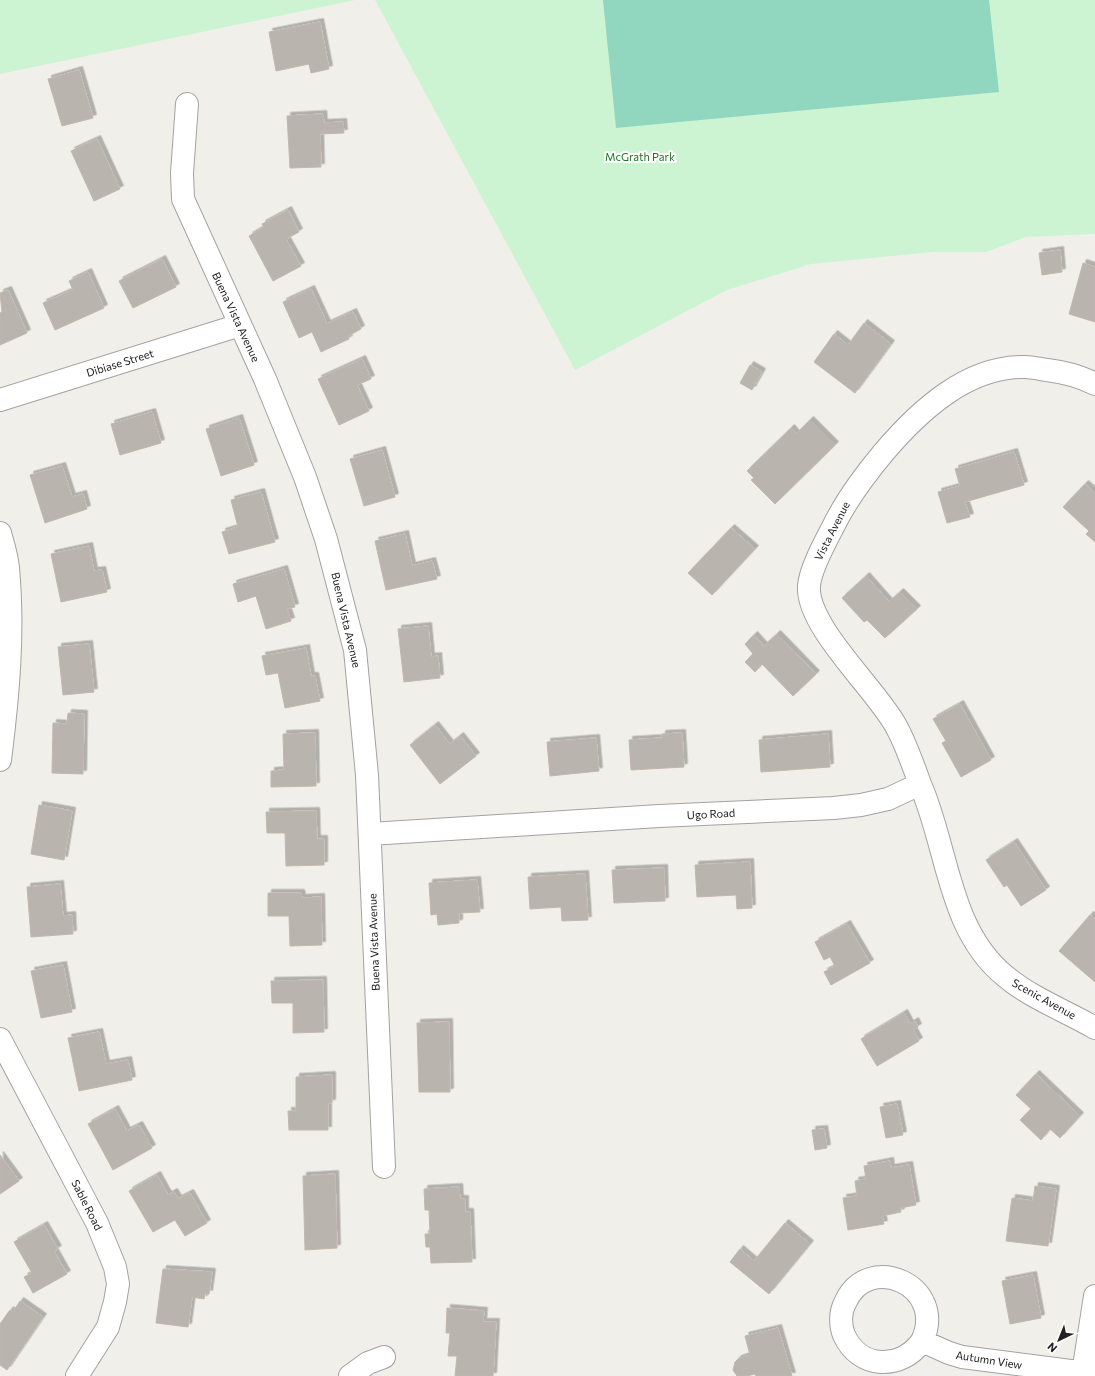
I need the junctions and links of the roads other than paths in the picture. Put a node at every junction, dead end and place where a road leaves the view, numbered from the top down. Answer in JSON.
{"nodes":[{"id":1,"x":186,"y":104,"type":"dead end"},
{"id":2,"x":240,"y":325,"type":"junction"},
{"id":3,"x":1095,"y":384,"type":"edge"},
{"id":4,"x":0,"y":400,"type":"edge"},
{"id":5,"x":0,"y":532,"type":"edge"},
{"id":6,"x":0,"y":760,"type":"edge"},
{"id":7,"x":920,"y":784,"type":"junction"},
{"id":8,"x":370,"y":834,"type":"junction"},
{"id":9,"x":1095,"y":1028,"type":"edge"},
{"id":10,"x":0,"y":1039,"type":"edge"},
{"id":11,"x":384,"y":1167,"type":"dead end"},
{"id":12,"x":1095,"y":1296,"type":"edge"},
{"id":13,"x":922,"y":1341,"type":"dead end"},
{"id":14,"x":384,"y":1357,"type":"dead end"},
{"id":15,"x":1089,"y":1373,"type":"edge"},
{"id":16,"x":77,"y":1376,"type":"edge"},
{"id":17,"x":350,"y":1376,"type":"edge"}],
"edges":[{"from":1,"to":2,"type":"street","name":"Buena Vista Avenue"},
{"from":2,"to":4,"type":"street","name":"Dibiase Street"},
{"from":2,"to":8,"type":"street","name":"Buena Vista Avenue"},
{"from":3,"to":7,"type":"street","name":"Vista Avenue"},
{"from":5,"to":6,"type":"street"},
{"from":7,"to":8,"type":"street","name":"Ugo Road"},
{"from":7,"to":9,"type":"street","name":"Scenic Avenue"},
{"from":8,"to":11,"type":"street","name":"Buena Vista Avenue"},
{"from":10,"to":16,"type":"street","name":"Sable Road"},
{"from":12,"to":15,"type":"street"},
{"from":13,"to":15,"type":"street","name":"Autumn View"},
{"from":14,"to":17,"type":"street"}]}
